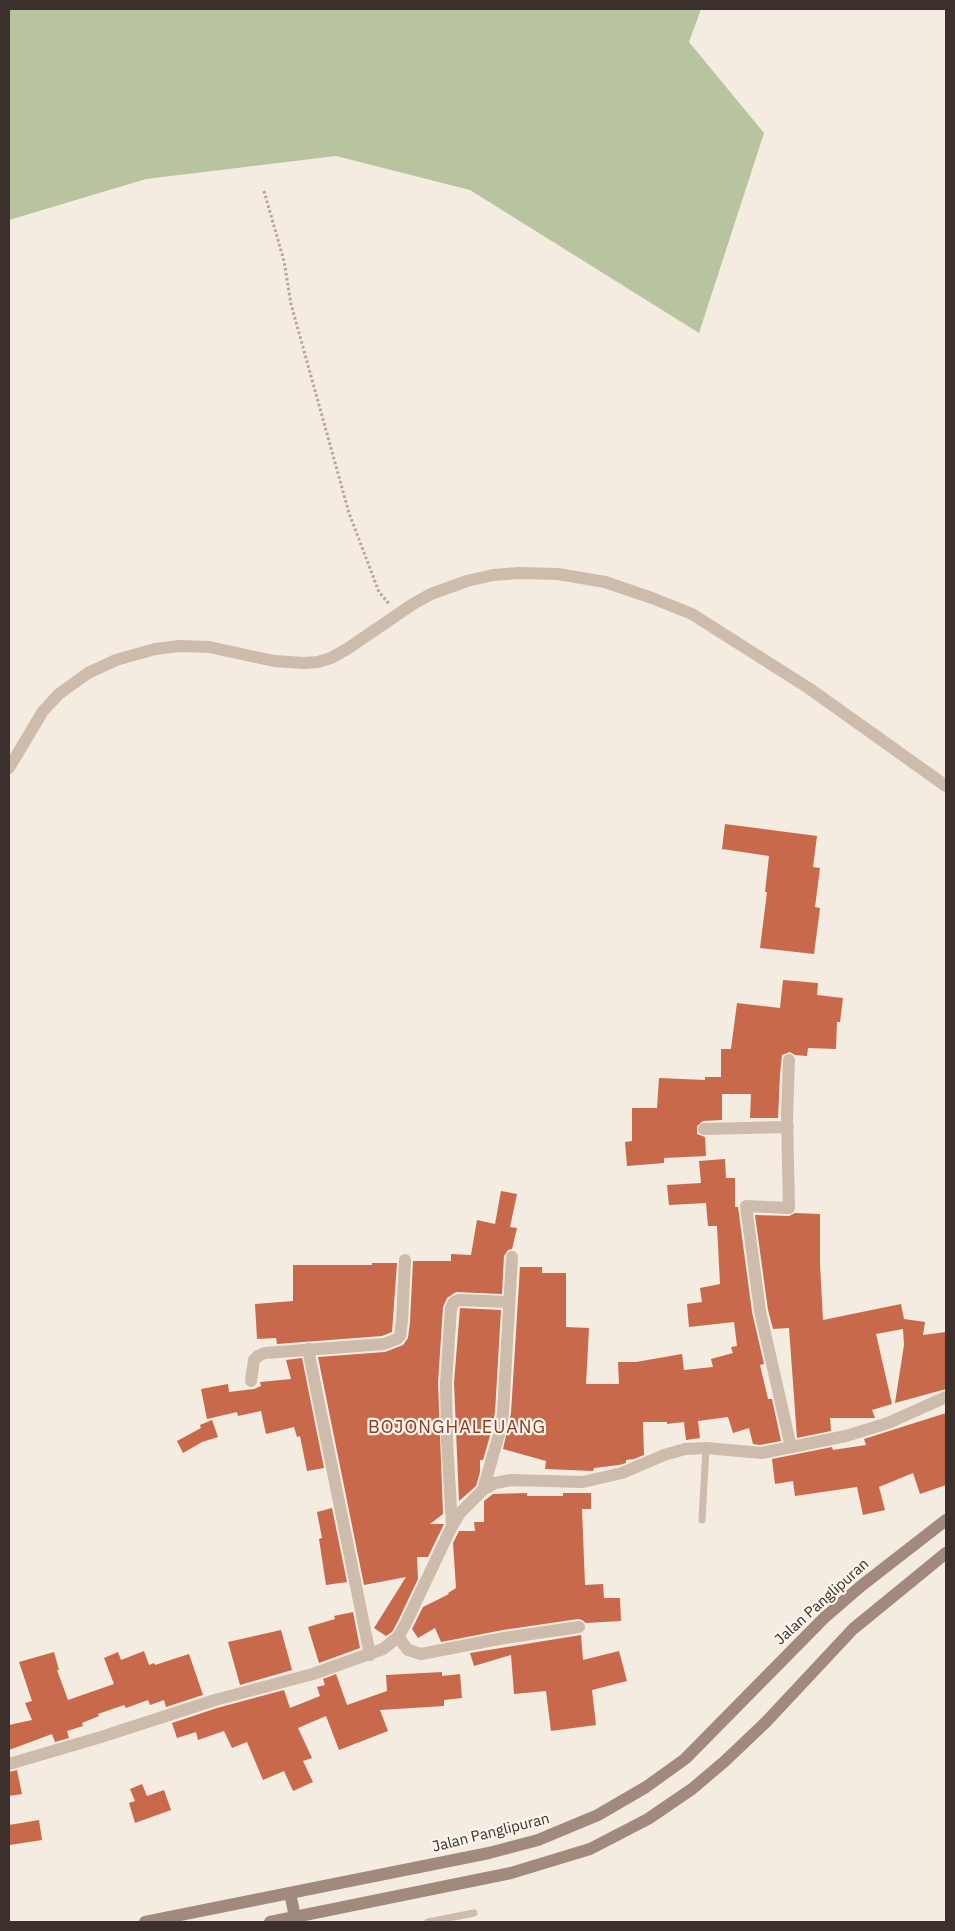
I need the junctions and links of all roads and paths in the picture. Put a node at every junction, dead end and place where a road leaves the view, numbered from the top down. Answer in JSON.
{"nodes":[{"id":1,"x":264,"y":191,"type":"dead end"},
{"id":2,"x":398,"y":615,"type":"junction"},
{"id":3,"x":9,"y":768,"type":"edge"},
{"id":4,"x":946,"y":786,"type":"edge"},
{"id":5,"x":789,"y":1060,"type":"dead end"},
{"id":6,"x":788,"y":1127,"type":"junction"},
{"id":7,"x":704,"y":1129,"type":"dead end"},
{"id":8,"x":512,"y":1257,"type":"dead end"},
{"id":9,"x":405,"y":1260,"type":"dead end"},
{"id":10,"x":510,"y":1302,"type":"junction"},
{"id":11,"x":308,"y":1349,"type":"junction"},
{"id":12,"x":251,"y":1381,"type":"dead end"},
{"id":13,"x":946,"y":1398,"type":"edge"},
{"id":14,"x":791,"y":1447,"type":"junction"},
{"id":15,"x":706,"y":1448,"type":"junction"},
{"id":16,"x":483,"y":1490,"type":"junction"},
{"id":17,"x":702,"y":1520,"type":"dead end"},
{"id":18,"x":946,"y":1520,"type":"edge"},
{"id":19,"x":452,"y":1526,"type":"junction"},
{"id":20,"x":946,"y":1553,"type":"edge"},
{"id":21,"x":579,"y":1626,"type":"dead end"},
{"id":22,"x":398,"y":1637,"type":"junction"},
{"id":23,"x":370,"y":1655,"type":"junction"},
{"id":24,"x":9,"y":1764,"type":"edge"},
{"id":25,"x":290,"y":1893,"type":"junction"},
{"id":26,"x":474,"y":1914,"type":"dead end"},
{"id":27,"x":295,"y":1917,"type":"junction"},
{"id":28,"x":145,"y":1922,"type":"edge"},
{"id":29,"x":270,"y":1922,"type":"edge"},
{"id":30,"x":428,"y":1922,"type":"edge"}],
"edges":[{"from":1,"to":2,"type":"path"},
{"from":2,"to":3,"type":"street"},
{"from":2,"to":4,"type":"street"},
{"from":5,"to":6,"type":"street"},
{"from":6,"to":7,"type":"street"},
{"from":6,"to":14,"type":"street"},
{"from":8,"to":10,"type":"street"},
{"from":9,"to":11,"type":"street"},
{"from":10,"to":16,"type":"street"},
{"from":10,"to":19,"type":"street"},
{"from":11,"to":12,"type":"street"},
{"from":11,"to":23,"type":"street"},
{"from":13,"to":14,"type":"street"},
{"from":14,"to":15,"type":"street"},
{"from":15,"to":16,"type":"street"},
{"from":15,"to":17,"type":"lane"},
{"from":16,"to":19,"type":"street"},
{"from":18,"to":25,"type":"main road","name":"Jalan Panglipuran"},
{"from":19,"to":22,"type":"street"},
{"from":20,"to":27,"type":"main road"},
{"from":21,"to":22,"type":"street"},
{"from":22,"to":23,"type":"street"},
{"from":23,"to":24,"type":"street"},
{"from":25,"to":27,"type":"main road"},
{"from":25,"to":28,"type":"main road","name":"Jalan Panglipuran"},
{"from":26,"to":30,"type":"lane"},
{"from":27,"to":29,"type":"main road"}]}
